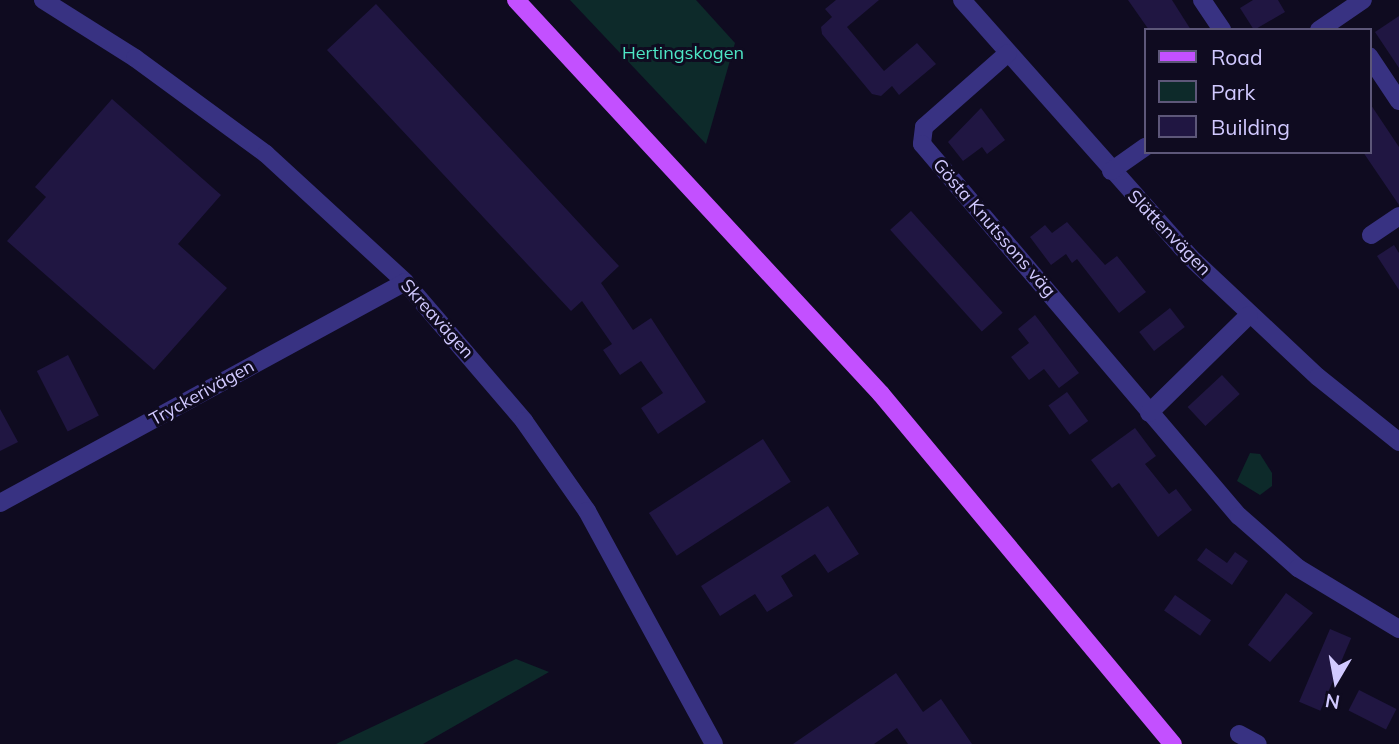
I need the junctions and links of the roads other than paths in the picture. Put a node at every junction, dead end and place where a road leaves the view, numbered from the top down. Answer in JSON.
{"nodes":[{"id":1,"x":43,"y":0,"type":"edge"},
{"id":2,"x":516,"y":0,"type":"edge"},
{"id":3,"x":962,"y":0,"type":"edge"},
{"id":4,"x":1202,"y":0,"type":"edge"},
{"id":5,"x":1363,"y":0,"type":"edge"},
{"id":6,"x":1342,"y":14,"type":"junction"},
{"id":7,"x":1221,"y":28,"type":"edge"},
{"id":8,"x":1322,"y":28,"type":"edge"},
{"id":9,"x":1351,"y":28,"type":"edge"},
{"id":10,"x":1008,"y":53,"type":"junction"},
{"id":11,"x":1371,"y":59,"type":"edge"},
{"id":12,"x":1399,"y":101,"type":"edge"},
{"id":13,"x":1144,"y":148,"type":"edge"},
{"id":14,"x":1111,"y":171,"type":"junction"},
{"id":15,"x":1399,"y":216,"type":"edge"},
{"id":16,"x":1371,"y":235,"type":"dead end"},
{"id":17,"x":405,"y":282,"type":"junction"},
{"id":18,"x":1249,"y":315,"type":"junction"},
{"id":19,"x":1149,"y":413,"type":"junction"},
{"id":20,"x":1399,"y":442,"type":"edge"},
{"id":21,"x":0,"y":503,"type":"edge"},
{"id":22,"x":1399,"y":629,"type":"edge"},
{"id":23,"x":1239,"y":734,"type":"dead end"},
{"id":24,"x":714,"y":744,"type":"edge"},
{"id":25,"x":1173,"y":744,"type":"edge"},
{"id":26,"x":1258,"y":744,"type":"edge"}],
"edges":[{"from":1,"to":17,"type":"street","name":"Skreavägen"},
{"from":2,"to":25,"type":"main road"},
{"from":3,"to":10,"type":"street","name":"Slättenvägen"},
{"from":4,"to":7,"type":"street"},
{"from":5,"to":6,"type":"street"},
{"from":6,"to":8,"type":"street"},
{"from":6,"to":9,"type":"street"},
{"from":10,"to":14,"type":"street","name":"Slättenvägen"},
{"from":10,"to":19,"type":"street","name":"Gösta Knutssons väg"},
{"from":11,"to":12,"type":"street"},
{"from":13,"to":14,"type":"street"},
{"from":14,"to":18,"type":"street","name":"Slättenvägen"},
{"from":15,"to":16,"type":"street"},
{"from":17,"to":21,"type":"street","name":"Tryckerivägen"},
{"from":17,"to":24,"type":"street","name":"Skreavägen"},
{"from":18,"to":19,"type":"street"},
{"from":18,"to":20,"type":"street","name":"Slättenvägen"},
{"from":19,"to":22,"type":"street","name":"Gösta Knutssons väg"},
{"from":23,"to":26,"type":"street"}]}
